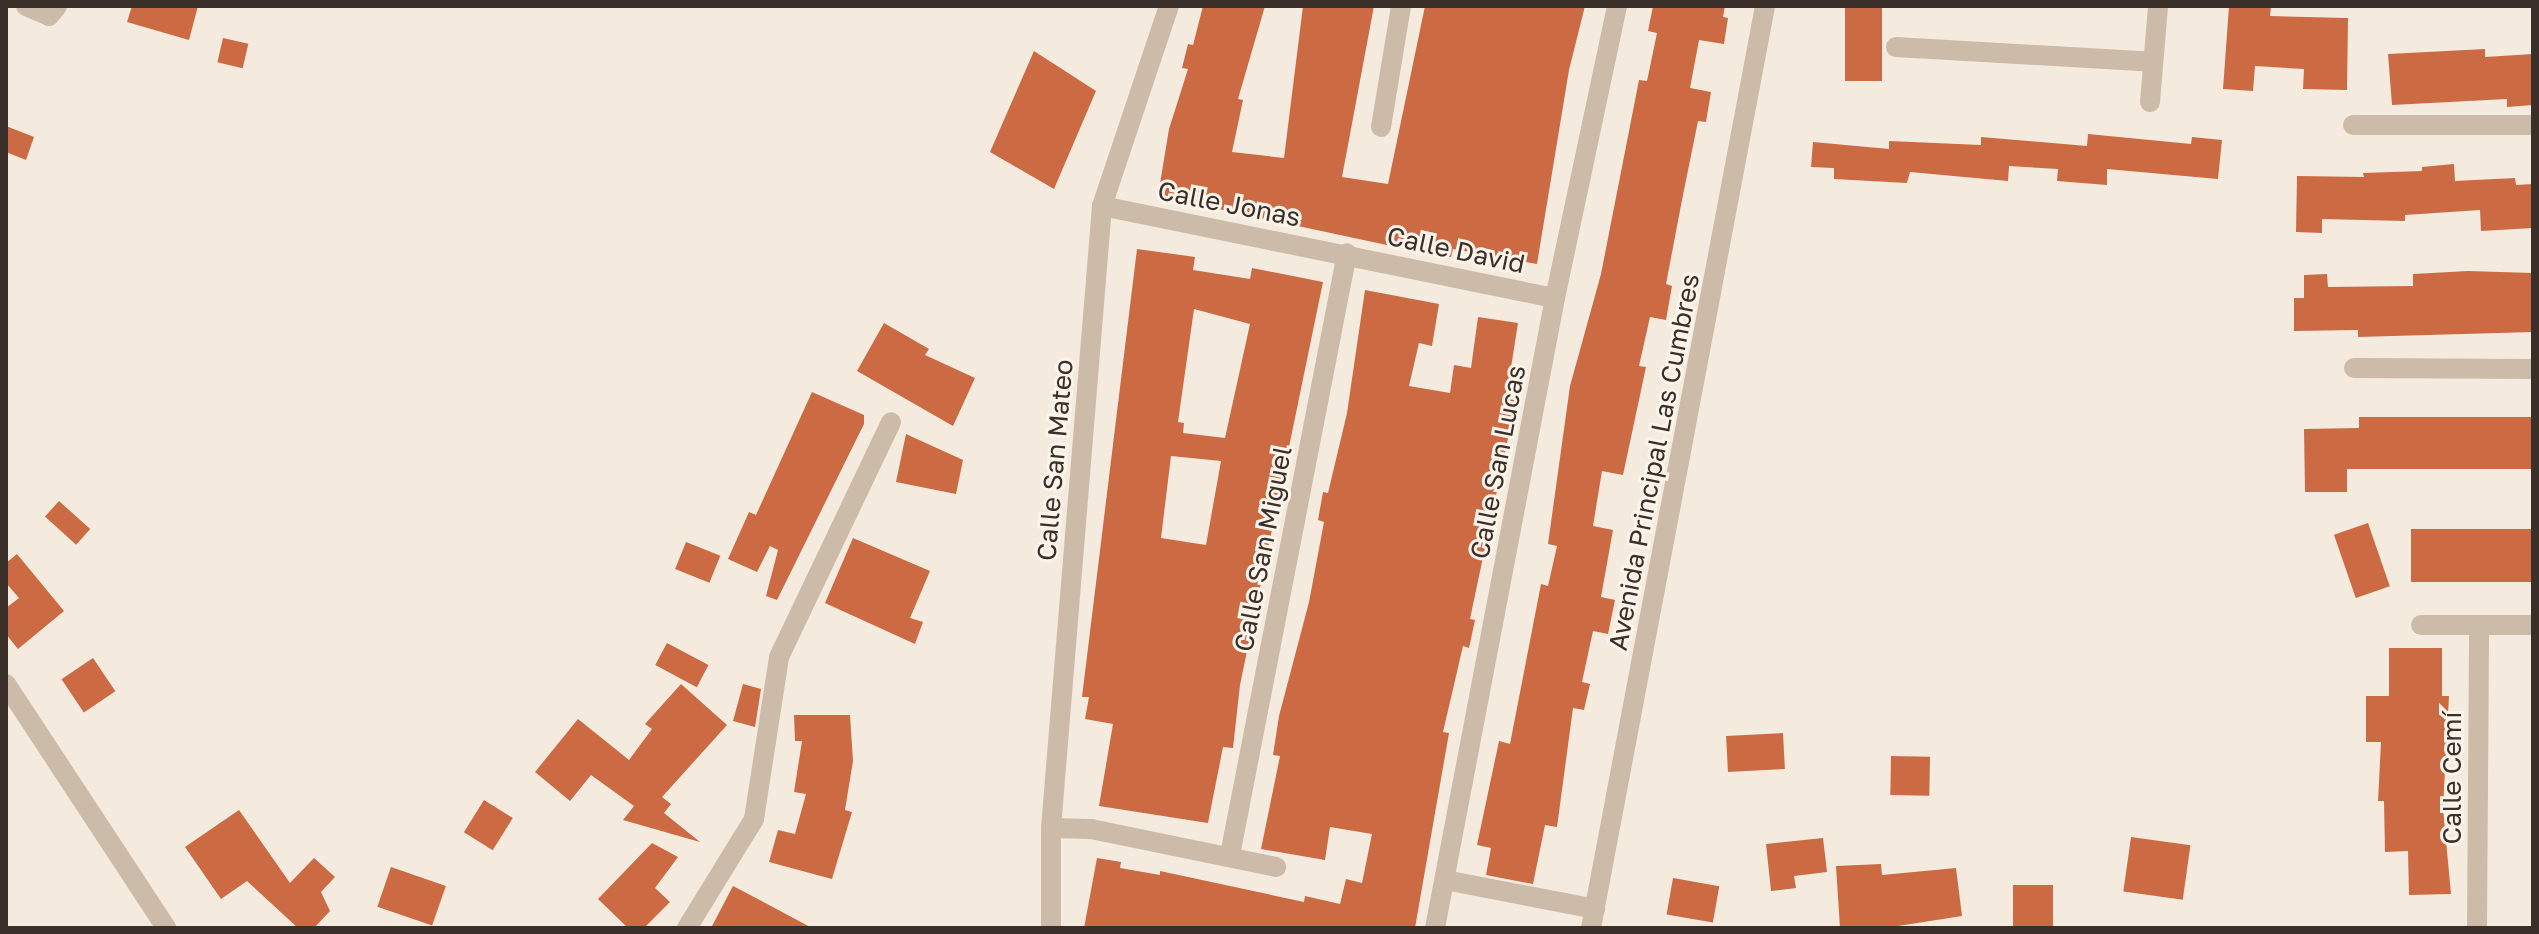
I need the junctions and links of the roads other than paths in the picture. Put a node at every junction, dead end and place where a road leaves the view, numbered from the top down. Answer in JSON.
{"nodes":[{"id":1,"x":26,"y":6,"type":"edge"},
{"id":2,"x":57,"y":6,"type":"edge"},
{"id":3,"x":1169,"y":6,"type":"edge"},
{"id":4,"x":1401,"y":6,"type":"edge"},
{"id":5,"x":1617,"y":6,"type":"edge"},
{"id":6,"x":1765,"y":6,"type":"edge"},
{"id":7,"x":2158,"y":6,"type":"edge"},
{"id":8,"x":1896,"y":47,"type":"dead end"},
{"id":9,"x":2153,"y":62,"type":"junction"},
{"id":10,"x":2150,"y":102,"type":"dead end"},
{"id":11,"x":2353,"y":125,"type":"dead end"},
{"id":12,"x":2533,"y":125,"type":"edge"},
{"id":13,"x":1381,"y":127,"type":"dead end"},
{"id":14,"x":1102,"y":206,"type":"junction"},
{"id":15,"x":1347,"y":253,"type":"junction"},
{"id":16,"x":1555,"y":298,"type":"junction"},
{"id":17,"x":2354,"y":368,"type":"dead end"},
{"id":18,"x":2533,"y":369,"type":"edge"},
{"id":19,"x":891,"y":422,"type":"dead end"},
{"id":20,"x":2421,"y":625,"type":"dead end"},
{"id":21,"x":2533,"y":625,"type":"edge"},
{"id":22,"x":2479,"y":628,"type":"junction"},
{"id":23,"x":6,"y":684,"type":"edge"},
{"id":24,"x":1051,"y":828,"type":"junction"},
{"id":25,"x":1230,"y":855,"type":"junction"},
{"id":26,"x":1276,"y":867,"type":"dead end"},
{"id":27,"x":1445,"y":880,"type":"junction"},
{"id":28,"x":1593,"y":918,"type":"edge"},
{"id":29,"x":166,"y":928,"type":"edge"},
{"id":30,"x":687,"y":928,"type":"edge"},
{"id":31,"x":1051,"y":928,"type":"edge"},
{"id":32,"x":1435,"y":928,"type":"edge"},
{"id":33,"x":2477,"y":928,"type":"edge"}],
"edges":[{"from":1,"to":2,"type":"street"},
{"from":3,"to":14,"type":"street","name":"Calle San Mateo"},
{"from":4,"to":13,"type":"street"},
{"from":5,"to":16,"type":"street","name":"Calle San Lucas"},
{"from":6,"to":28,"type":"street","name":"Avenida Principal Las Cumbres"},
{"from":7,"to":9,"type":"street"},
{"from":8,"to":9,"type":"street"},
{"from":9,"to":10,"type":"street"},
{"from":11,"to":12,"type":"street"},
{"from":14,"to":15,"type":"street","name":"Calle Jonas"},
{"from":14,"to":24,"type":"street","name":"Calle San Mateo"},
{"from":15,"to":16,"type":"street","name":"Calle David"},
{"from":15,"to":25,"type":"street","name":"Calle San Miguel"},
{"from":16,"to":27,"type":"street","name":"Calle San Lucas"},
{"from":17,"to":18,"type":"street"},
{"from":19,"to":30,"type":"street"},
{"from":20,"to":22,"type":"street"},
{"from":21,"to":22,"type":"street"},
{"from":22,"to":33,"type":"street","name":"Calle Cemí"},
{"from":23,"to":29,"type":"street"},
{"from":24,"to":25,"type":"street"},
{"from":24,"to":31,"type":"street","name":"Calle San Mateo"},
{"from":25,"to":26,"type":"street"},
{"from":27,"to":28,"type":"street"},
{"from":27,"to":32,"type":"street","name":"Calle San Lucas"}]}
